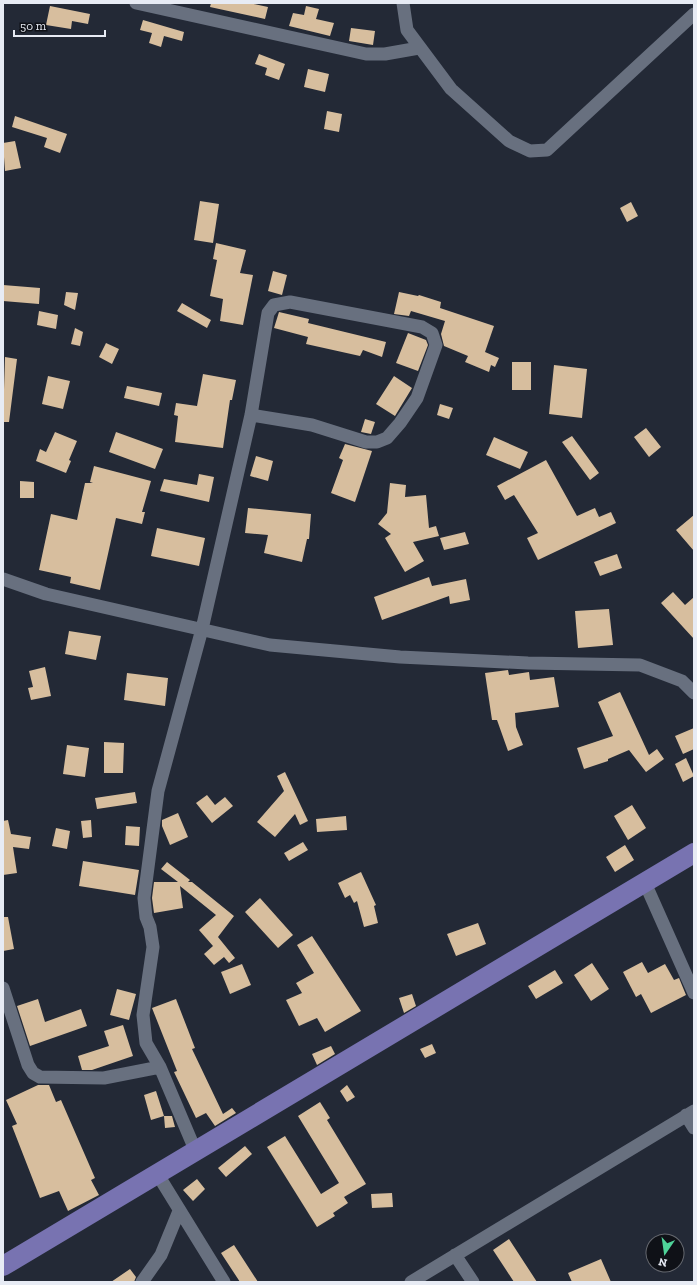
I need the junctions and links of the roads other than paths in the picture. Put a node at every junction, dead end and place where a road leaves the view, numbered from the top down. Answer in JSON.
{"nodes":[{"id":1,"x":136,"y":3,"type":"edge"},
{"id":2,"x":403,"y":3,"type":"edge"},
{"id":3,"x":694,"y":14,"type":"edge"},
{"id":4,"x":418,"y":48,"type":"junction"},
{"id":5,"x":251,"y":415,"type":"junction"},
{"id":6,"x":3,"y":579,"type":"edge"},
{"id":7,"x":202,"y":629,"type":"junction"},
{"id":8,"x":694,"y":692,"type":"edge"},
{"id":9,"x":694,"y":853,"type":"edge"},
{"id":10,"x":645,"y":883,"type":"junction"},
{"id":11,"x":3,"y":988,"type":"edge"},
{"id":12,"x":694,"y":993,"type":"edge"},
{"id":13,"x":160,"y":1067,"type":"junction"},
{"id":14,"x":690,"y":1113,"type":"edge"},
{"id":15,"x":694,"y":1128,"type":"edge"},
{"id":16,"x":196,"y":1152,"type":"junction"},
{"id":17,"x":158,"y":1175,"type":"junction"},
{"id":18,"x":179,"y":1211,"type":"junction"},
{"id":19,"x":455,"y":1255,"type":"junction"},
{"id":20,"x":3,"y":1266,"type":"edge"},
{"id":21,"x":142,"y":1282,"type":"edge"},
{"id":22,"x":224,"y":1282,"type":"edge"},
{"id":23,"x":411,"y":1282,"type":"edge"},
{"id":24,"x":474,"y":1282,"type":"edge"}],
"edges":[{"from":1,"to":4,"type":"street"},
{"from":2,"to":4,"type":"street"},
{"from":3,"to":4,"type":"street"},
{"from":5,"to":5,"type":"street"},
{"from":5,"to":7,"type":"street"},
{"from":6,"to":7,"type":"street"},
{"from":7,"to":8,"type":"street"},
{"from":7,"to":13,"type":"street"},
{"from":9,"to":10,"type":"main road"},
{"from":10,"to":12,"type":"street"},
{"from":10,"to":16,"type":"main road"},
{"from":11,"to":13,"type":"street"},
{"from":13,"to":16,"type":"street"},
{"from":14,"to":15,"type":"street"},
{"from":14,"to":19,"type":"street"},
{"from":16,"to":17,"type":"main road"},
{"from":17,"to":18,"type":"street"},
{"from":17,"to":20,"type":"main road"},
{"from":18,"to":21,"type":"street"},
{"from":18,"to":22,"type":"street"},
{"from":19,"to":23,"type":"street"},
{"from":19,"to":24,"type":"street"}]}
